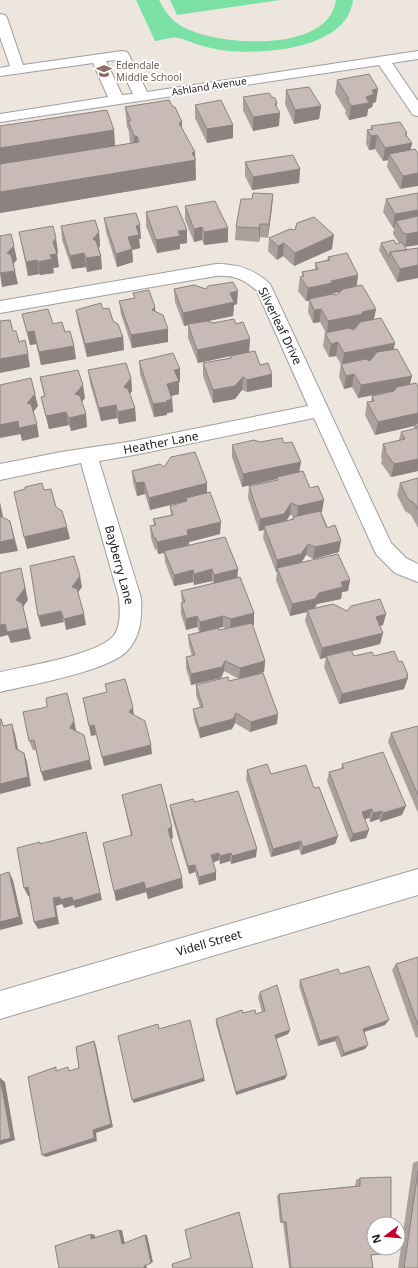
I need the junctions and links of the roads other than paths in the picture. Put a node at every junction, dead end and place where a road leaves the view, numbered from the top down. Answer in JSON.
{"nodes":[{"id":1,"x":0,"y":18,"type":"edge"},
{"id":2,"x":418,"y":55,"type":"edge"},
{"id":3,"x":98,"y":58,"type":"junction"},
{"id":4,"x":383,"y":60,"type":"junction"},
{"id":5,"x":18,"y":69,"type":"junction"},
{"id":6,"x":0,"y":72,"type":"edge"},
{"id":7,"x":142,"y":97,"type":"junction"},
{"id":8,"x":117,"y":100,"type":"junction"},
{"id":9,"x":418,"y":112,"type":"edge"},
{"id":10,"x":0,"y":118,"type":"edge"},
{"id":11,"x":0,"y":307,"type":"edge"},
{"id":12,"x":321,"y":410,"type":"junction"},
{"id":13,"x":88,"y":455,"type":"junction"},
{"id":14,"x":0,"y":472,"type":"edge"},
{"id":15,"x":418,"y":574,"type":"edge"},
{"id":16,"x":0,"y":682,"type":"edge"},
{"id":17,"x":418,"y":882,"type":"edge"},
{"id":18,"x":0,"y":1005,"type":"edge"}],
"edges":[{"from":1,"to":5,"type":"street"},
{"from":2,"to":4,"type":"street","name":"Ashland Avenue"},
{"from":3,"to":5,"type":"street"},
{"from":3,"to":7,"type":"street"},
{"from":3,"to":8,"type":"street"},
{"from":4,"to":7,"type":"street","name":"Ashland Avenue"},
{"from":4,"to":9,"type":"street"},
{"from":5,"to":6,"type":"street"},
{"from":7,"to":8,"type":"street","name":"Ashland Avenue"},
{"from":8,"to":10,"type":"street","name":"Ashland Avenue"},
{"from":11,"to":12,"type":"street","name":"Silverleaf Drive"},
{"from":12,"to":13,"type":"street","name":"Heather Lane"},
{"from":12,"to":15,"type":"street","name":"Silverleaf Drive"},
{"from":13,"to":14,"type":"street","name":"Heather Lane"},
{"from":13,"to":16,"type":"street","name":"Bayberry Lane"},
{"from":17,"to":18,"type":"street","name":"Videll Street"}]}
